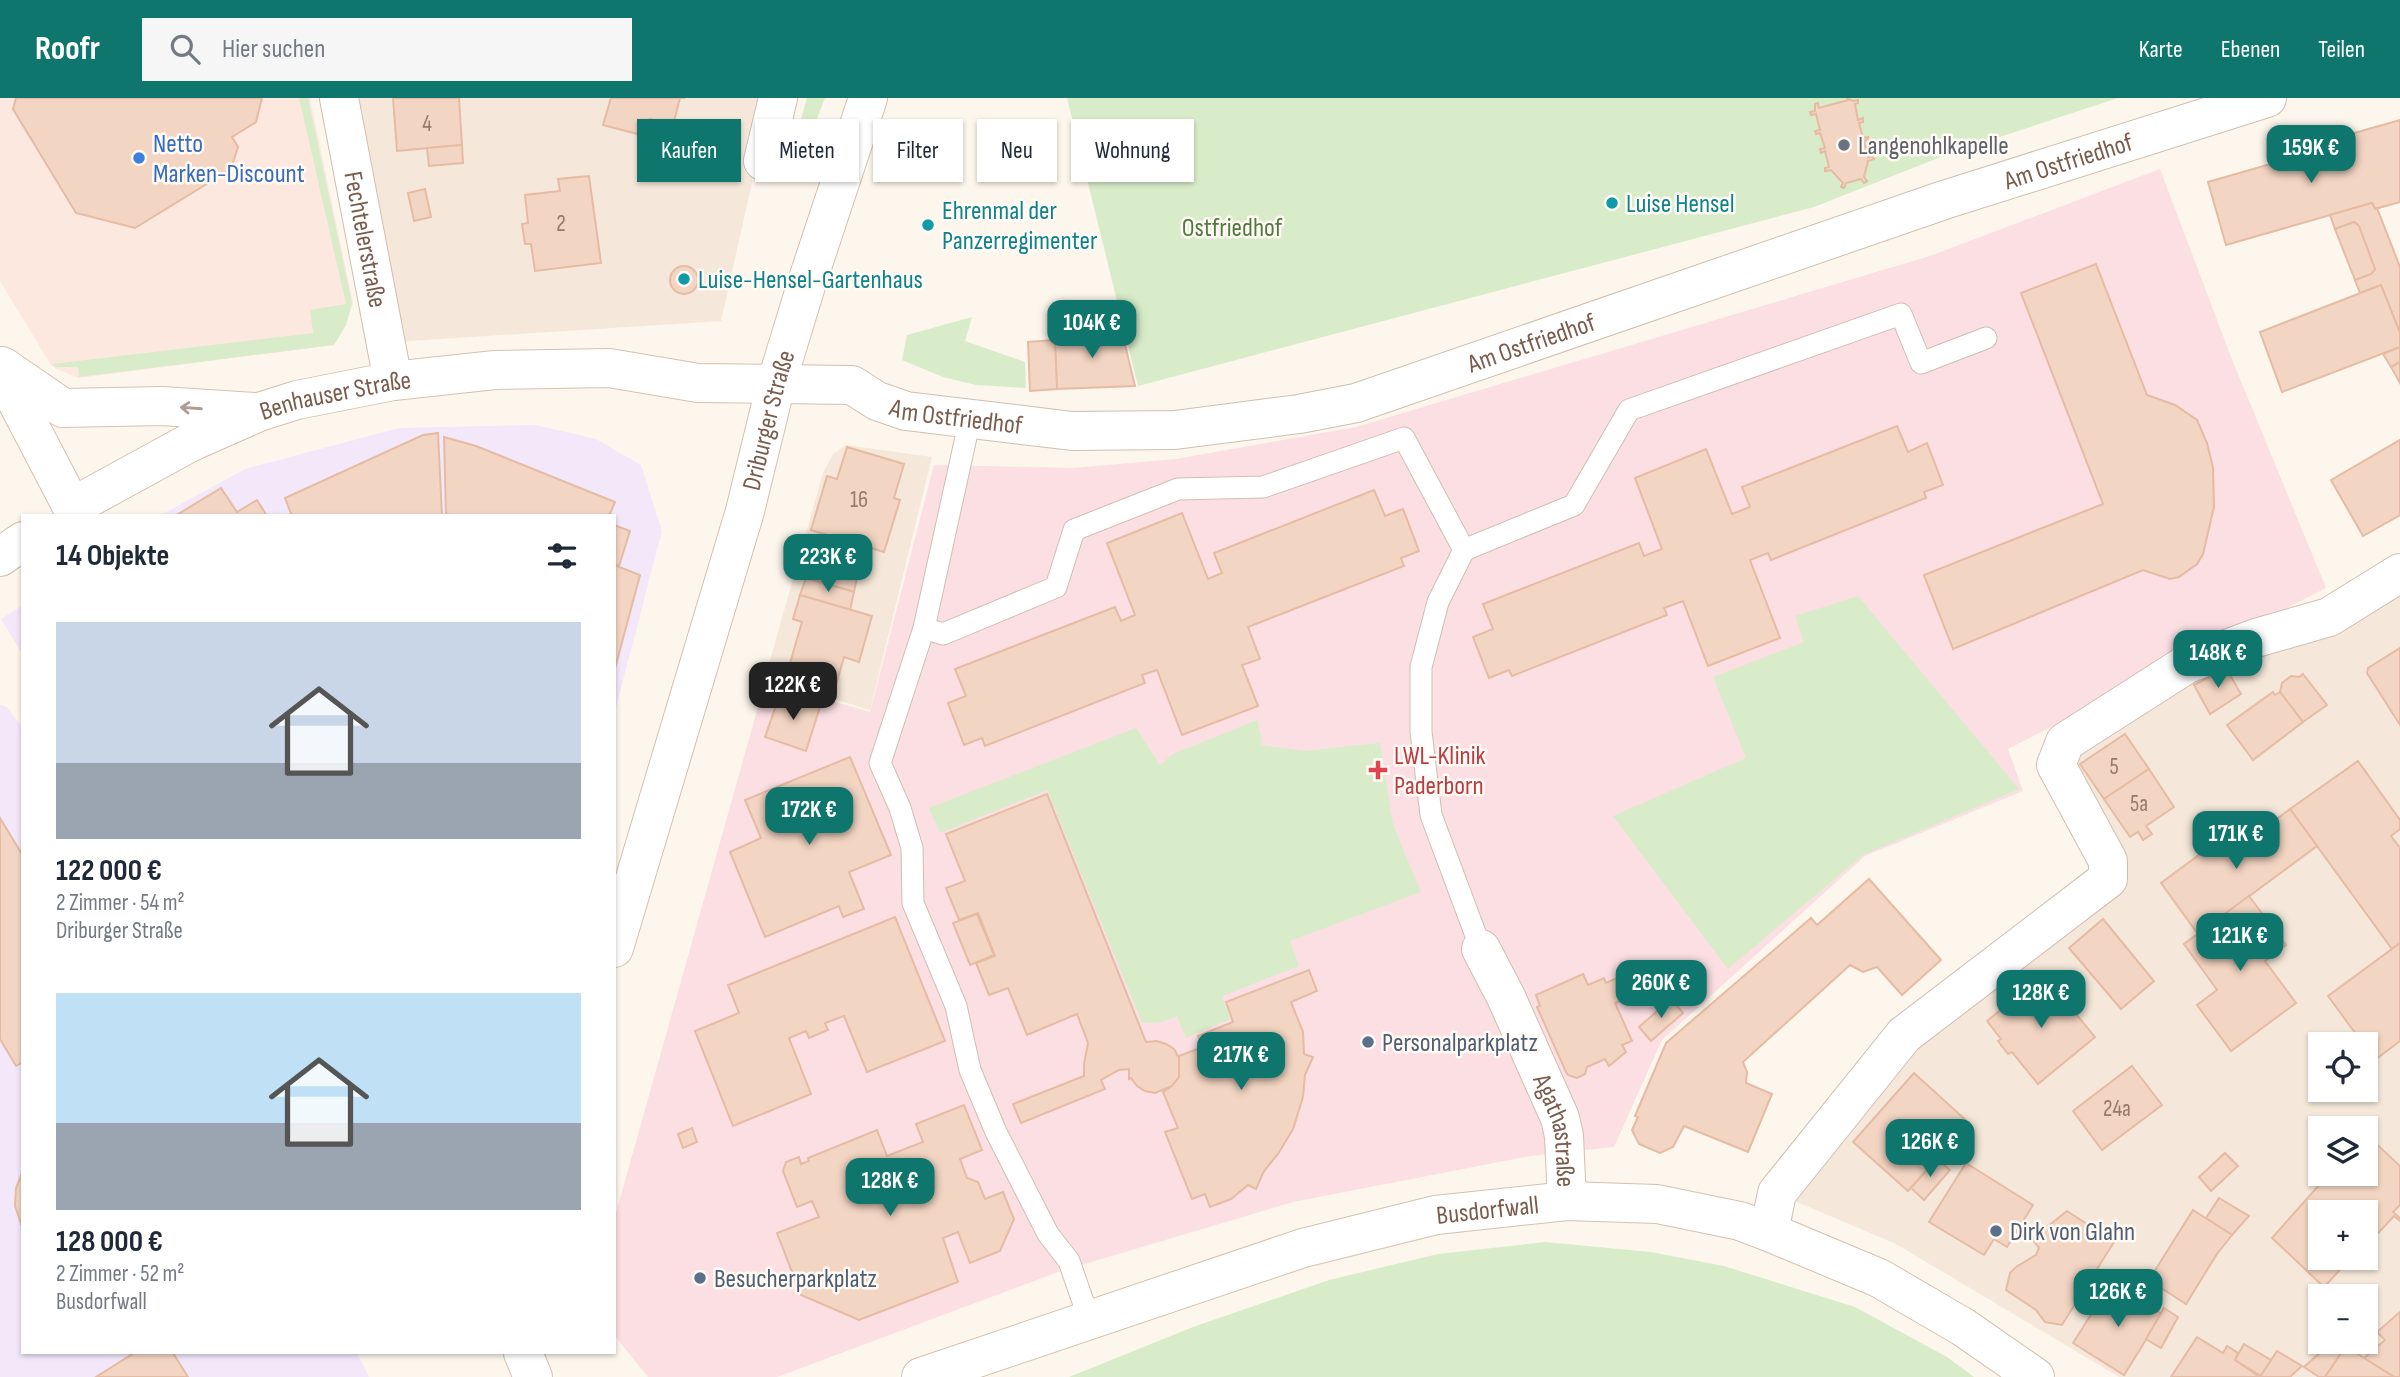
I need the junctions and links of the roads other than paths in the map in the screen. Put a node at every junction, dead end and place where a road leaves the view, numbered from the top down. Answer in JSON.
{"nodes":[{"id":1,"x":339,"y":98,"type":"edge"},
{"id":2,"x":779,"y":98,"type":"edge"},
{"id":3,"x":868,"y":98,"type":"edge"},
{"id":4,"x":2267,"y":98,"type":"edge"},
{"id":5,"x":774,"y":119,"type":"edge"},
{"id":6,"x":1986,"y":338,"type":"dead end"},
{"id":7,"x":0,"y":367,"type":"edge"},
{"id":8,"x":393,"y":381,"type":"junction"},
{"id":9,"x":776,"y":384,"type":"junction"},
{"id":10,"x":260,"y":412,"type":"junction"},
{"id":11,"x":970,"y":419,"type":"junction"},
{"id":12,"x":65,"y":511,"type":"edge"},
{"id":13,"x":21,"y":542,"type":"edge"},
{"id":14,"x":1464,"y":550,"type":"junction"},
{"id":15,"x":0,"y":557,"type":"edge"},
{"id":16,"x":2400,"y":573,"type":"edge"},
{"id":17,"x":924,"y":628,"type":"junction"},
{"id":18,"x":616,"y":940,"type":"edge"},
{"id":19,"x":1481,"y":949,"type":"joint"},
{"id":20,"x":1567,"y":1201,"type":"junction"},
{"id":21,"x":1769,"y":1231,"type":"junction"},
{"id":22,"x":1089,"y":1319,"type":"junction"},
{"id":23,"x":510,"y":1354,"type":"edge"},
{"id":24,"x":523,"y":1354,"type":"edge"},
{"id":25,"x":507,"y":1377,"type":"edge"},
{"id":26,"x":533,"y":1377,"type":"edge"},
{"id":27,"x":921,"y":1377,"type":"edge"},
{"id":28,"x":2035,"y":1377,"type":"edge"}],
"edges":[{"from":1,"to":8,"type":"main road","name":"Fechtelerstraße"},
{"from":2,"to":5,"type":"main road"},
{"from":3,"to":9,"type":"main road","name":"Driburger Straße"},
{"from":4,"to":11,"type":"main road","name":"Am Ostfriedhof"},
{"from":6,"to":14,"type":"lane"},
{"from":10,"to":7,"type":"main road","one_way":true},
{"from":7,"to":12,"type":"main road","name":"Benhauser Straße"},
{"from":8,"to":9,"type":"main road","name":"Benhauser Straße"},
{"from":8,"to":10,"type":"main road","name":"Benhauser Straße"},
{"from":9,"to":11,"type":"main road","name":"Am Ostfriedhof"},
{"from":9,"to":18,"type":"main road","name":"Driburger Straße"},
{"from":10,"to":12,"type":"main road","name":"Benhauser Straße"},
{"from":11,"to":17,"type":"lane"},
{"from":13,"to":15,"type":"main road"},
{"from":14,"to":17,"type":"lane"},
{"from":14,"to":19,"type":"lane"},
{"from":16,"to":21,"type":"main road"},
{"from":17,"to":22,"type":"lane"},
{"from":19,"to":20,"type":"main road","name":"Agathastraße"},
{"from":20,"to":21,"type":"main road","name":"Busdorfwall"},
{"from":20,"to":22,"type":"main road","name":"Busdorfwall"},
{"from":21,"to":28,"type":"main road","name":"Busdorfwall"},
{"from":22,"to":27,"type":"main road","name":"Busdorfwall"},
{"from":23,"to":25,"type":"main road"},
{"from":24,"to":26,"type":"main road"}]}
